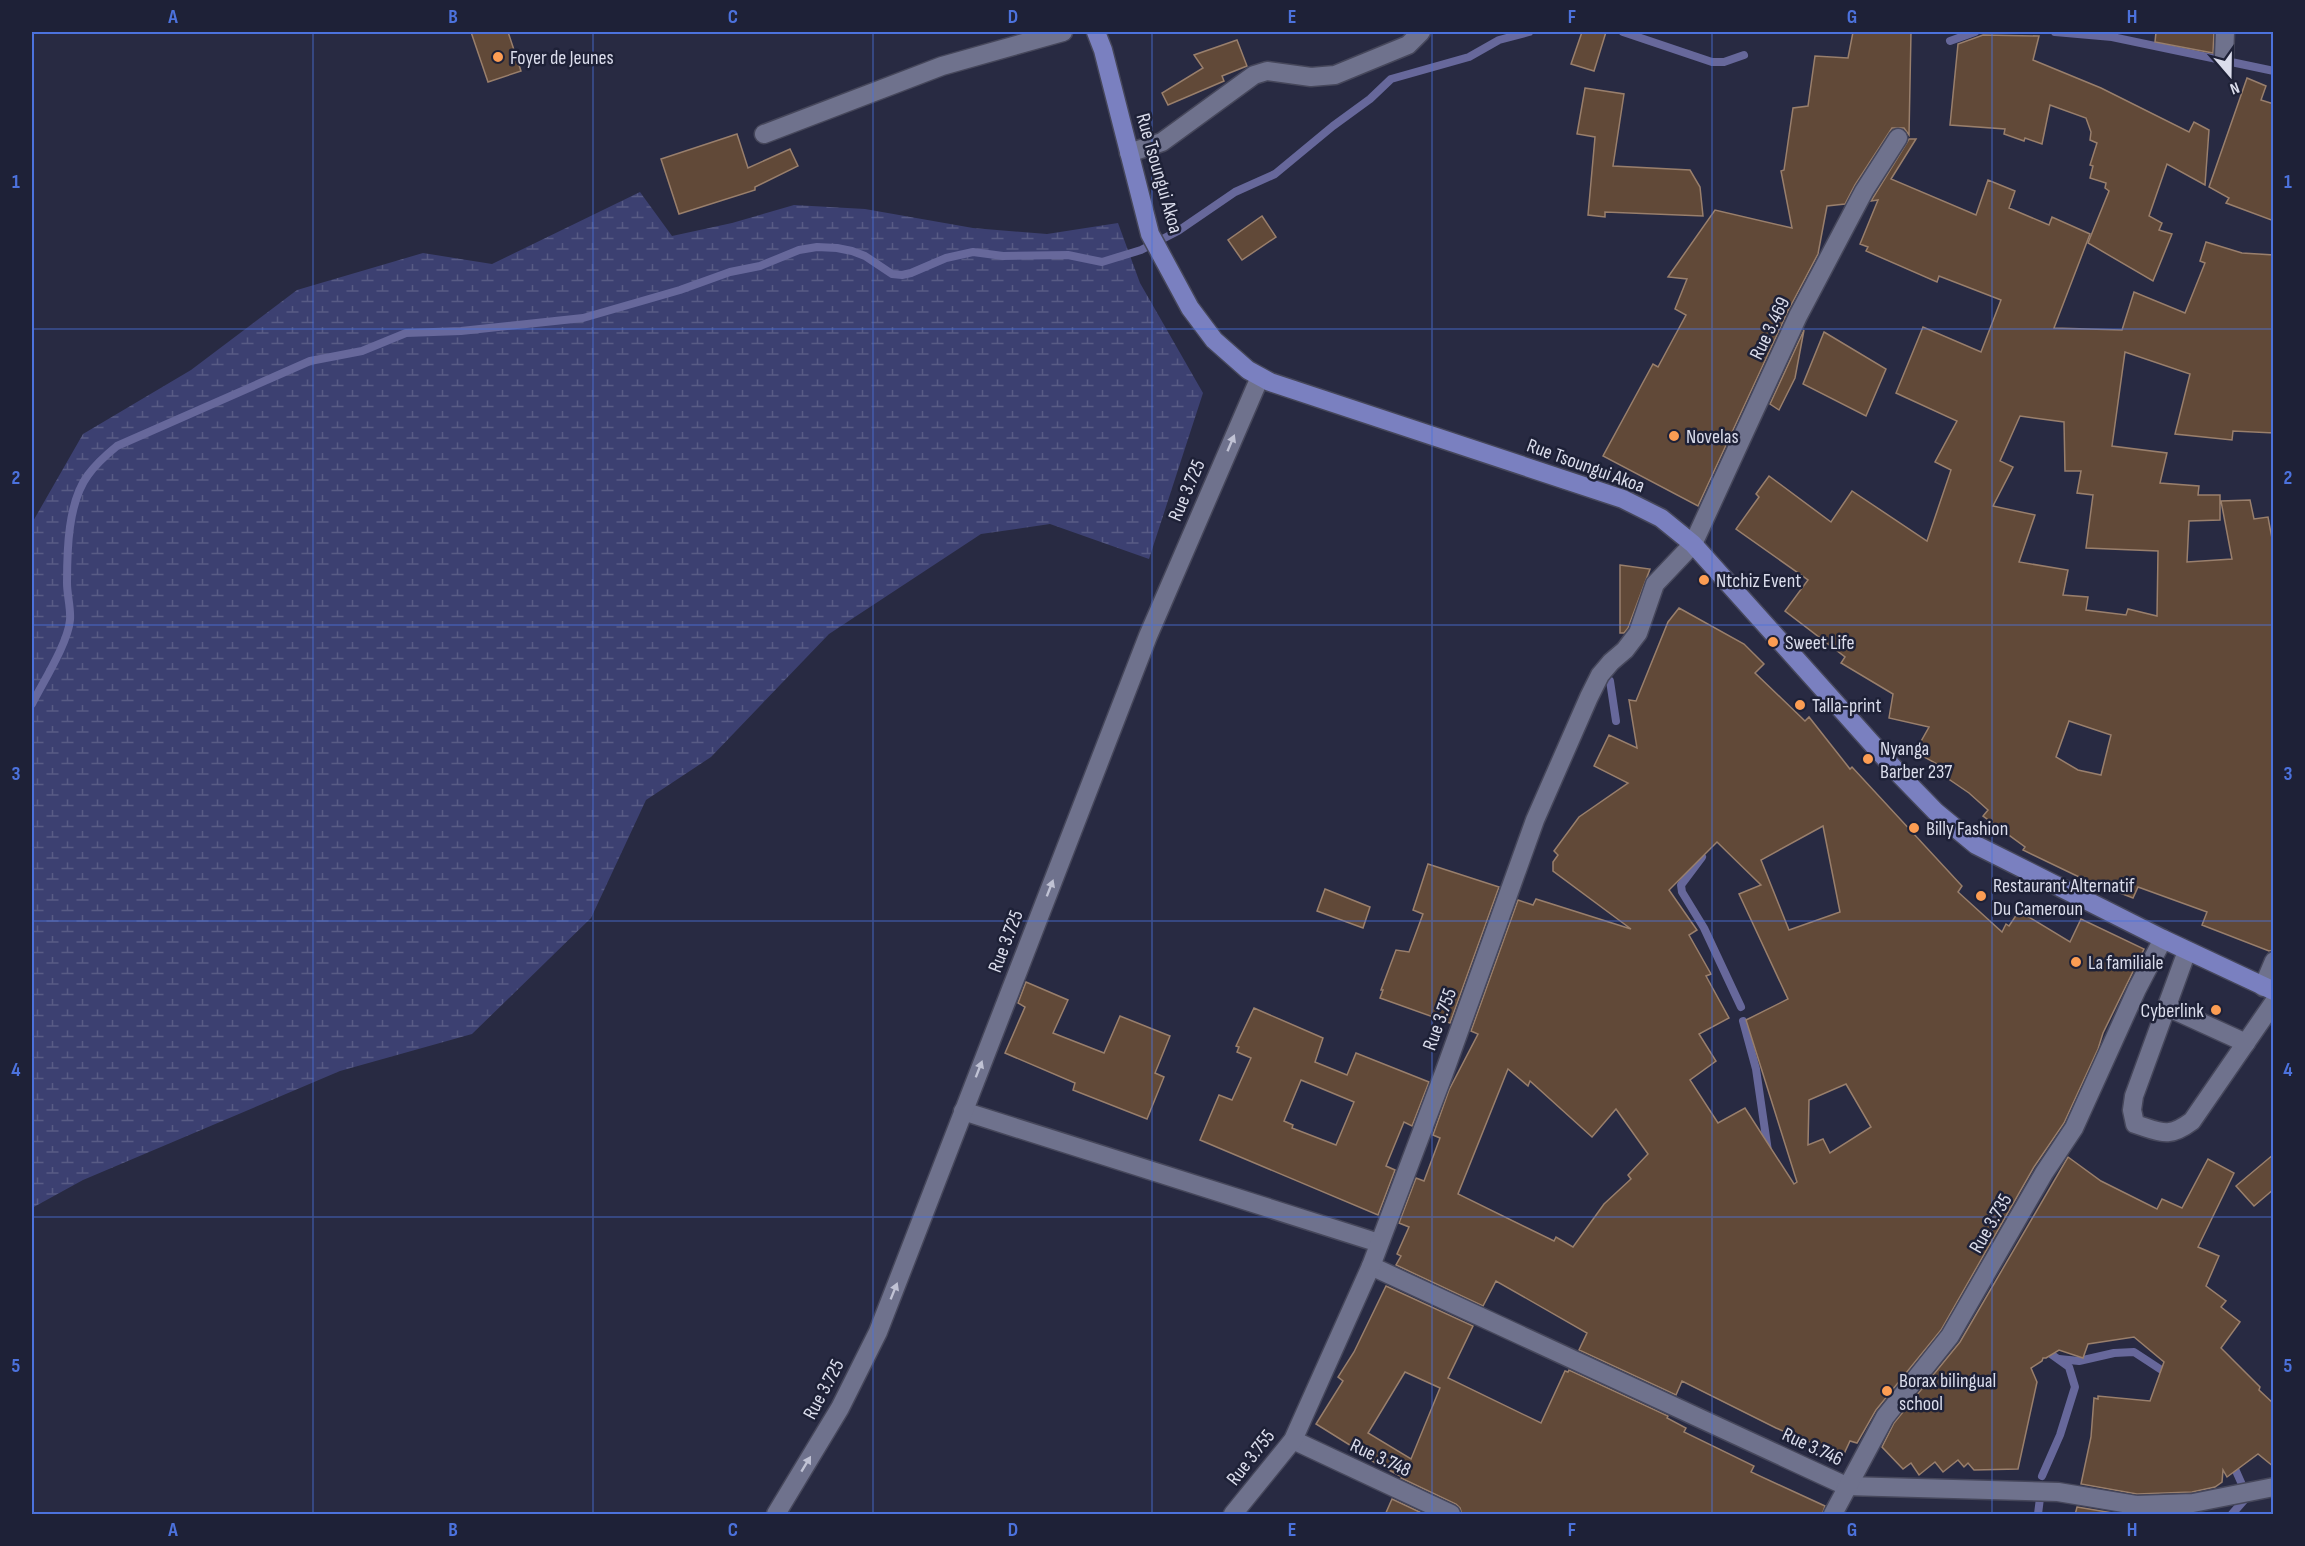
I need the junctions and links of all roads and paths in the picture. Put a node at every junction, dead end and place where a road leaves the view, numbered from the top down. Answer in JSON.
{"nodes":[{"id":1,"x":1063,"y":32,"type":"edge"},
{"id":2,"x":1096,"y":32,"type":"edge"},
{"id":3,"x":1421,"y":32,"type":"edge"},
{"id":4,"x":2225,"y":32,"type":"edge"},
{"id":5,"x":2224,"y":57,"type":"dead end"},
{"id":6,"x":764,"y":134,"type":"dead end"},
{"id":7,"x":1898,"y":138,"type":"dead end"},
{"id":8,"x":1129,"y":153,"type":"junction"},
{"id":9,"x":1260,"y":376,"type":"junction"},
{"id":10,"x":1693,"y":544,"type":"junction"},
{"id":11,"x":2163,"y":939,"type":"junction"},
{"id":12,"x":2187,"y":951,"type":"junction"},
{"id":13,"x":2274,"y":961,"type":"edge"},
{"id":14,"x":2268,"y":989,"type":"edge"},
{"id":15,"x":2274,"y":1002,"type":"edge"},
{"id":16,"x":2167,"y":1007,"type":"junction"},
{"id":17,"x":2246,"y":1043,"type":"junction"},
{"id":18,"x":963,"y":1111,"type":"junction"},
{"id":19,"x":1380,"y":1243,"type":"junction"},
{"id":20,"x":1371,"y":1266,"type":"junction"},
{"id":21,"x":1293,"y":1440,"type":"junction"},
{"id":22,"x":1846,"y":1486,"type":"junction"},
{"id":23,"x":2274,"y":1487,"type":"edge"},
{"id":24,"x":2135,"y":1510,"type":"edge"},
{"id":25,"x":777,"y":1515,"type":"edge"},
{"id":26,"x":1233,"y":1515,"type":"edge"},
{"id":27,"x":1451,"y":1515,"type":"edge"},
{"id":28,"x":1833,"y":1515,"type":"edge"}],
"edges":[{"from":1,"to":6,"type":"street"},
{"from":2,"to":8,"type":"main road","name":"Rue Tsoungui Akoa"},
{"from":3,"to":8,"type":"street"},
{"from":4,"to":5,"type":"street"},
{"from":7,"to":10,"type":"street","name":"Rue 3.469"},
{"from":8,"to":9,"type":"main road","name":"Rue Tsoungui Akoa"},
{"from":9,"to":10,"type":"main road","name":"Rue Tsoungui Akoa"},
{"from":18,"to":9,"type":"street","name":"Rue 3.725","one_way":true},
{"from":10,"to":11,"type":"main road","name":"Rue Tsoungui Akoa"},
{"from":10,"to":19,"type":"street","name":"Rue 3.755"},
{"from":11,"to":12,"type":"main road","name":"Rue Tsoungui Akoa"},
{"from":11,"to":22,"type":"street","name":"Rue 3.735"},
{"from":12,"to":14,"type":"main road","name":"Rue Tsoungui Akoa"},
{"from":12,"to":16,"type":"street"},
{"from":13,"to":14,"type":"street"},
{"from":15,"to":17,"type":"street"},
{"from":16,"to":17,"type":"street"},
{"from":16,"to":17,"type":"street"},
{"from":18,"to":19,"type":"street"},
{"from":25,"to":18,"type":"street","name":"Rue 3.725","one_way":true},
{"from":19,"to":20,"type":"street","name":"Rue 3.755"},
{"from":20,"to":21,"type":"street","name":"Rue 3.755"},
{"from":20,"to":22,"type":"street","name":"Rue 3.746"},
{"from":21,"to":26,"type":"street","name":"Rue 3.755"},
{"from":21,"to":27,"type":"street","name":"Rue 3.748"},
{"from":22,"to":24,"type":"street","name":"Rue 3.746"},
{"from":22,"to":28,"type":"street","name":"Rue 3.735"},
{"from":23,"to":24,"type":"street","name":"Rue 3.746"}]}
